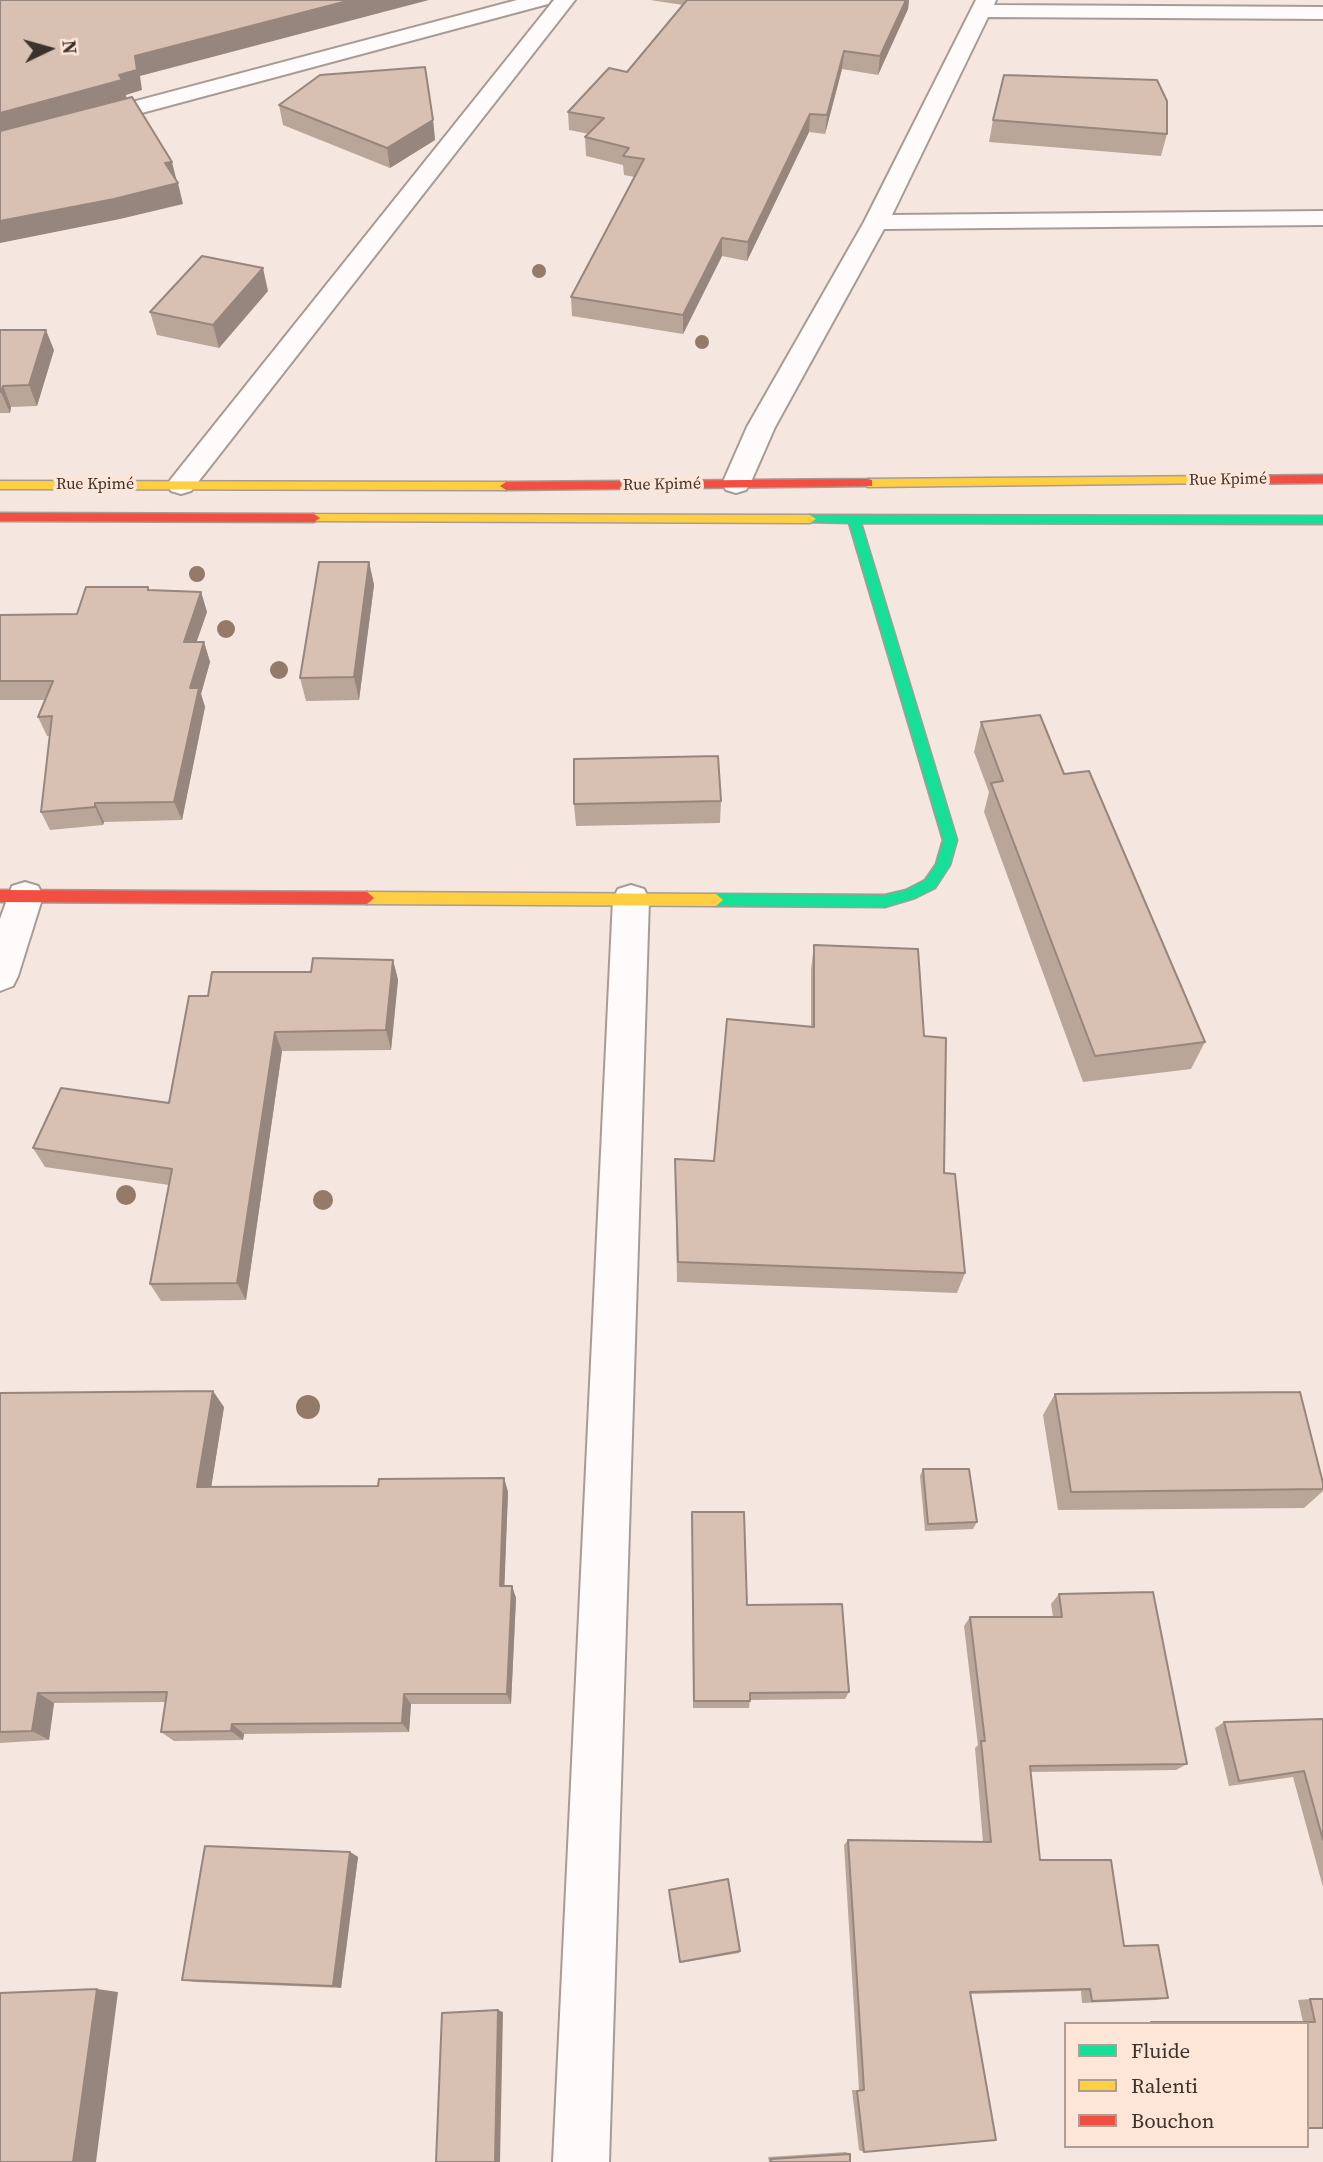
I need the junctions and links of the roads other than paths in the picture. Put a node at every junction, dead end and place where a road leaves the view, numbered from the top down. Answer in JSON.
{"nodes":[{"id":1,"x":541,"y":0,"type":"edge"},
{"id":2,"x":565,"y":0,"type":"edge"},
{"id":3,"x":983,"y":5,"type":"edge"},
{"id":4,"x":1323,"y":13,"type":"edge"},
{"id":5,"x":0,"y":144,"type":"edge"},
{"id":6,"x":1323,"y":218,"type":"edge"},
{"id":7,"x":876,"y":222,"type":"junction"},
{"id":8,"x":1323,"y":479,"type":"edge"},
{"id":9,"x":736,"y":484,"type":"junction"},
{"id":10,"x":0,"y":485,"type":"edge"},
{"id":11,"x":181,"y":485,"type":"junction"},
{"id":12,"x":0,"y":517,"type":"edge"},
{"id":13,"x":854,"y":519,"type":"junction"},
{"id":14,"x":1323,"y":520,"type":"edge"},
{"id":15,"x":13,"y":896,"type":"edge"},
{"id":16,"x":631,"y":899,"type":"junction"},
{"id":17,"x":0,"y":976,"type":"edge"},
{"id":18,"x":581,"y":2162,"type":"edge"}],
"edges":[{"from":1,"to":5,"type":"street"},
{"from":2,"to":11,"type":"street"},
{"from":3,"to":4,"type":"street"},
{"from":3,"to":7,"type":"street"},
{"from":6,"to":7,"type":"street"},
{"from":7,"to":9,"type":"street"},
{"from":8,"to":9,"type":"main road","name":"Rue Kpimé"},
{"from":9,"to":11,"type":"main road","name":"Rue Kpimé"},
{"from":10,"to":11,"type":"main road","name":"Rue Kpimé"},
{"from":12,"to":13,"type":"main road","name":"Rue Kpimé"},
{"from":13,"to":14,"type":"main road","name":"Rue Kpimé"},
{"from":13,"to":16,"type":"main road"},
{"from":15,"to":16,"type":"main road"},
{"from":15,"to":17,"type":"street"},
{"from":16,"to":18,"type":"street"}]}
